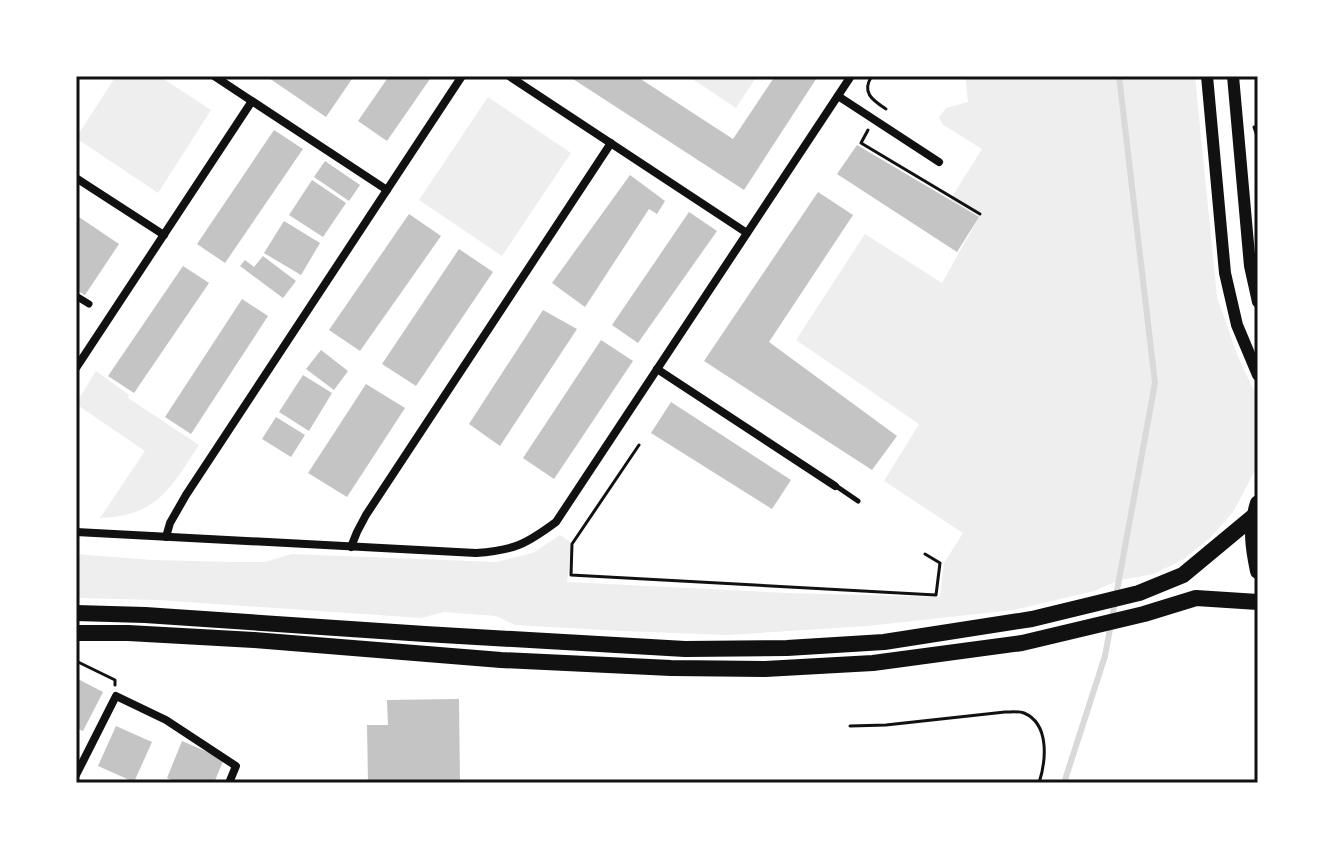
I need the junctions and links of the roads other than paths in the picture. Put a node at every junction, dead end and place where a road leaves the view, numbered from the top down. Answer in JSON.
{"nodes":[{"id":1,"x":214,"y":76,"type":"edge"},
{"id":2,"x":462,"y":76,"type":"edge"},
{"id":3,"x":509,"y":76,"type":"edge"},
{"id":4,"x":851,"y":76,"type":"edge"},
{"id":5,"x":1207,"y":76,"type":"edge"},
{"id":6,"x":1233,"y":76,"type":"edge"},
{"id":7,"x":838,"y":96,"type":"junction"},
{"id":8,"x":252,"y":101,"type":"junction"},
{"id":9,"x":611,"y":143,"type":"junction"},
{"id":10,"x":939,"y":162,"type":"dead end"},
{"id":11,"x":76,"y":178,"type":"edge"},
{"id":12,"x":387,"y":190,"type":"junction"},
{"id":13,"x":747,"y":233,"type":"junction"},
{"id":14,"x":164,"y":235,"type":"junction"},
{"id":15,"x":76,"y":296,"type":"edge"},
{"id":16,"x":1258,"y":302,"type":"edge"},
{"id":17,"x":89,"y":304,"type":"dead end"},
{"id":18,"x":76,"y":368,"type":"edge"},
{"id":19,"x":657,"y":369,"type":"junction"},
{"id":20,"x":1258,"y":375,"type":"edge"},
{"id":21,"x":835,"y":486,"type":"joint"},
{"id":22,"x":858,"y":501,"type":"dead end"},
{"id":23,"x":1256,"y":509,"type":"edge"},
{"id":24,"x":76,"y":532,"type":"edge"},
{"id":25,"x":166,"y":537,"type":"junction"},
{"id":26,"x":351,"y":547,"type":"junction"},
{"id":27,"x":1258,"y":571,"type":"edge"},
{"id":28,"x":1258,"y":602,"type":"edge"},
{"id":29,"x":76,"y":613,"type":"edge"},
{"id":30,"x":76,"y":633,"type":"edge"},
{"id":31,"x":76,"y":775,"type":"edge"},
{"id":32,"x":229,"y":783,"type":"edge"}],
"edges":[{"from":1,"to":8,"type":"street"},
{"from":2,"to":12,"type":"street"},
{"from":3,"to":9,"type":"street"},
{"from":4,"to":7,"type":"street"},
{"from":5,"to":20,"type":"street"},
{"from":6,"to":16,"type":"street"},
{"from":7,"to":10,"type":"street"},
{"from":7,"to":13,"type":"street"},
{"from":8,"to":12,"type":"street"},
{"from":8,"to":14,"type":"street"},
{"from":9,"to":13,"type":"street"},
{"from":9,"to":26,"type":"street"},
{"from":11,"to":14,"type":"street"},
{"from":12,"to":25,"type":"street"},
{"from":13,"to":19,"type":"street"},
{"from":14,"to":18,"type":"street"},
{"from":15,"to":17,"type":"street"},
{"from":19,"to":21,"type":"street"},
{"from":19,"to":26,"type":"street"},
{"from":21,"to":22,"type":"lane"},
{"from":23,"to":27,"type":"main road"},
{"from":23,"to":29,"type":"main road"},
{"from":24,"to":25,"type":"street"},
{"from":25,"to":26,"type":"street"},
{"from":28,"to":30,"type":"main road"},
{"from":31,"to":32,"type":"street"}]}
